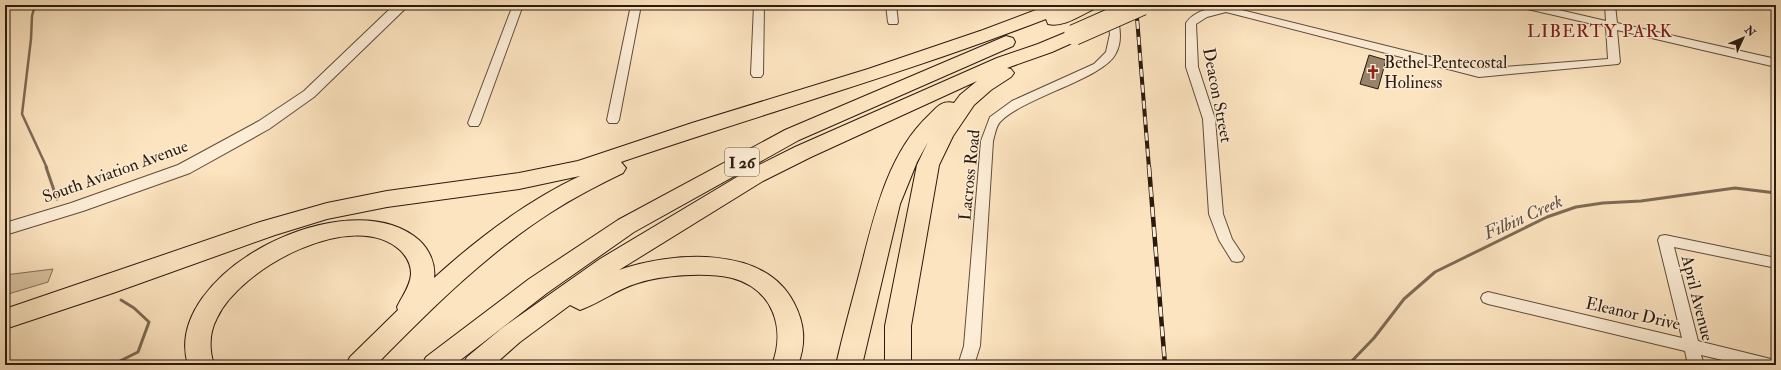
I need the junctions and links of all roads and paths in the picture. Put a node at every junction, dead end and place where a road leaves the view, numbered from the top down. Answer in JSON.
{"nodes":[{"id":1,"x":402,"y":5,"type":"edge"},
{"id":2,"x":518,"y":5,"type":"edge"},
{"id":3,"x":636,"y":5,"type":"edge"},
{"id":4,"x":759,"y":5,"type":"edge"},
{"id":5,"x":891,"y":5,"type":"edge"},
{"id":6,"x":1110,"y":5,"type":"edge"},
{"id":7,"x":1142,"y":5,"type":"edge"},
{"id":8,"x":1523,"y":5,"type":"edge"},
{"id":9,"x":1610,"y":5,"type":"edge"},
{"id":10,"x":1077,"y":6,"type":"edge"},
{"id":11,"x":893,"y":22,"type":"dead end"},
{"id":12,"x":1611,"y":25,"type":"junction"},
{"id":13,"x":1045,"y":48,"type":"junction"},
{"id":14,"x":1018,"y":65,"type":"junction"},
{"id":15,"x":1776,"y":65,"type":"edge"},
{"id":16,"x":757,"y":74,"type":"dead end"},
{"id":17,"x":753,"y":111,"type":"junction"},
{"id":18,"x":613,"y":120,"type":"dead end"},
{"id":19,"x":474,"y":123,"type":"dead end"},
{"id":20,"x":5,"y":229,"type":"edge"},
{"id":21,"x":1236,"y":257,"type":"dead end"},
{"id":22,"x":1776,"y":263,"type":"edge"},
{"id":23,"x":1488,"y":298,"type":"dead end"},
{"id":24,"x":5,"y":318,"type":"edge"},
{"id":25,"x":378,"y":346,"type":"junction"},
{"id":26,"x":1691,"y":347,"type":"junction"},
{"id":27,"x":851,"y":354,"type":"edge"},
{"id":28,"x":201,"y":365,"type":"edge"},
{"id":29,"x":359,"y":365,"type":"edge"},
{"id":30,"x":435,"y":365,"type":"edge"},
{"id":31,"x":476,"y":365,"type":"edge"},
{"id":32,"x":485,"y":365,"type":"edge"},
{"id":33,"x":785,"y":365,"type":"edge"},
{"id":34,"x":898,"y":365,"type":"edge"},
{"id":35,"x":966,"y":365,"type":"edge"},
{"id":36,"x":1696,"y":365,"type":"edge"},
{"id":37,"x":1770,"y":365,"type":"edge"}],
"edges":[{"from":1,"to":20,"type":"street","name":"South Aviation Avenue"},
{"from":2,"to":19,"type":"street"},
{"from":3,"to":18,"type":"street"},
{"from":4,"to":16,"type":"street"},
{"from":5,"to":11,"type":"street"},
{"from":6,"to":35,"type":"street","name":"Lacross Road"},
{"from":7,"to":13,"type":"highway","number":"I 26","bridge":true},
{"from":8,"to":12,"type":"street"},
{"from":9,"to":12,"type":"street"},
{"from":10,"to":17,"type":"highway"},
{"from":10,"to":30,"type":"highway","number":"I 26"},
{"from":12,"to":15,"type":"street"},
{"from":12,"to":21,"type":"street","name":"Deacon Street"},
{"from":13,"to":14,"type":"highway"},
{"from":13,"to":31,"type":"highway","number":"I 26"},
{"from":14,"to":27,"type":"highway"},
{"from":14,"to":34,"type":"highway"},
{"from":17,"to":24,"type":"highway"},
{"from":17,"to":25,"type":"highway"},
{"from":22,"to":26,"type":"street","name":"April Avenue"},
{"from":23,"to":26,"type":"street","name":"Eleanor Drive"},
{"from":25,"to":28,"type":"highway"},
{"from":25,"to":29,"type":"highway"},
{"from":26,"to":36,"type":"street","name":"April Avenue"},
{"from":26,"to":37,"type":"street","name":"Eleanor Drive"},
{"from":32,"to":33,"type":"highway"}]}
